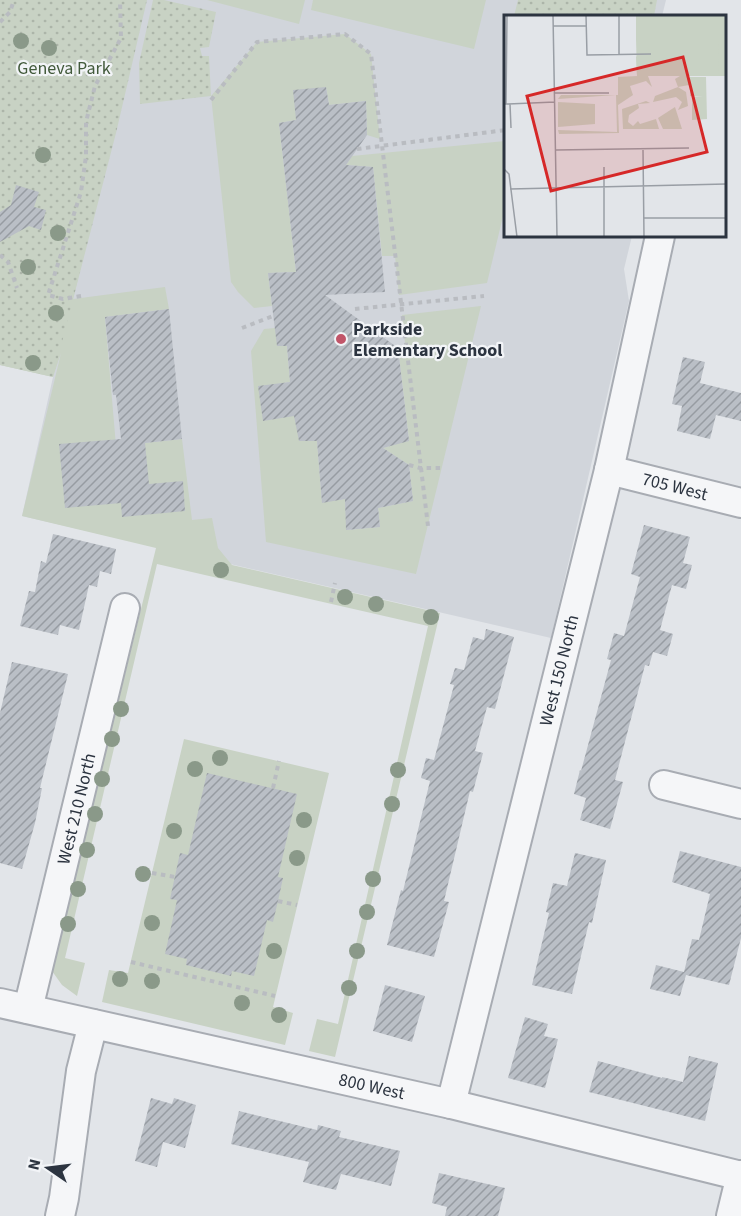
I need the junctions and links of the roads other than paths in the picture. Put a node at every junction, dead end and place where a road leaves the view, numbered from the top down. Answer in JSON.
{"nodes":[{"id":1,"x":660,"y":237,"type":"edge"},
{"id":2,"x":609,"y":470,"type":"junction"},
{"id":3,"x":741,"y":503,"type":"edge"},
{"id":4,"x":125,"y":609,"type":"dead end"},
{"id":5,"x":664,"y":785,"type":"dead end"},
{"id":6,"x":741,"y":804,"type":"edge"},
{"id":7,"x":0,"y":1003,"type":"edge"},
{"id":8,"x":28,"y":1009,"type":"junction"},
{"id":9,"x":93,"y":1024,"type":"junction"},
{"id":10,"x":451,"y":1104,"type":"junction"},
{"id":11,"x":741,"y":1176,"type":"edge"},
{"id":12,"x":60,"y":1216,"type":"edge"},
{"id":13,"x":731,"y":1216,"type":"edge"}],
"edges":[{"from":1,"to":2,"type":"street","name":"West 150 North"},
{"from":2,"to":3,"type":"street","name":"705 West"},
{"from":2,"to":10,"type":"street","name":"West 150 North"},
{"from":4,"to":8,"type":"street","name":"West 210 North"},
{"from":5,"to":6,"type":"street"},
{"from":7,"to":8,"type":"street","name":"800 West"},
{"from":8,"to":9,"type":"street","name":"800 West"},
{"from":9,"to":10,"type":"street","name":"800 West"},
{"from":9,"to":12,"type":"street"},
{"from":10,"to":11,"type":"street","name":"800 West"},
{"from":11,"to":13,"type":"street"}]}
